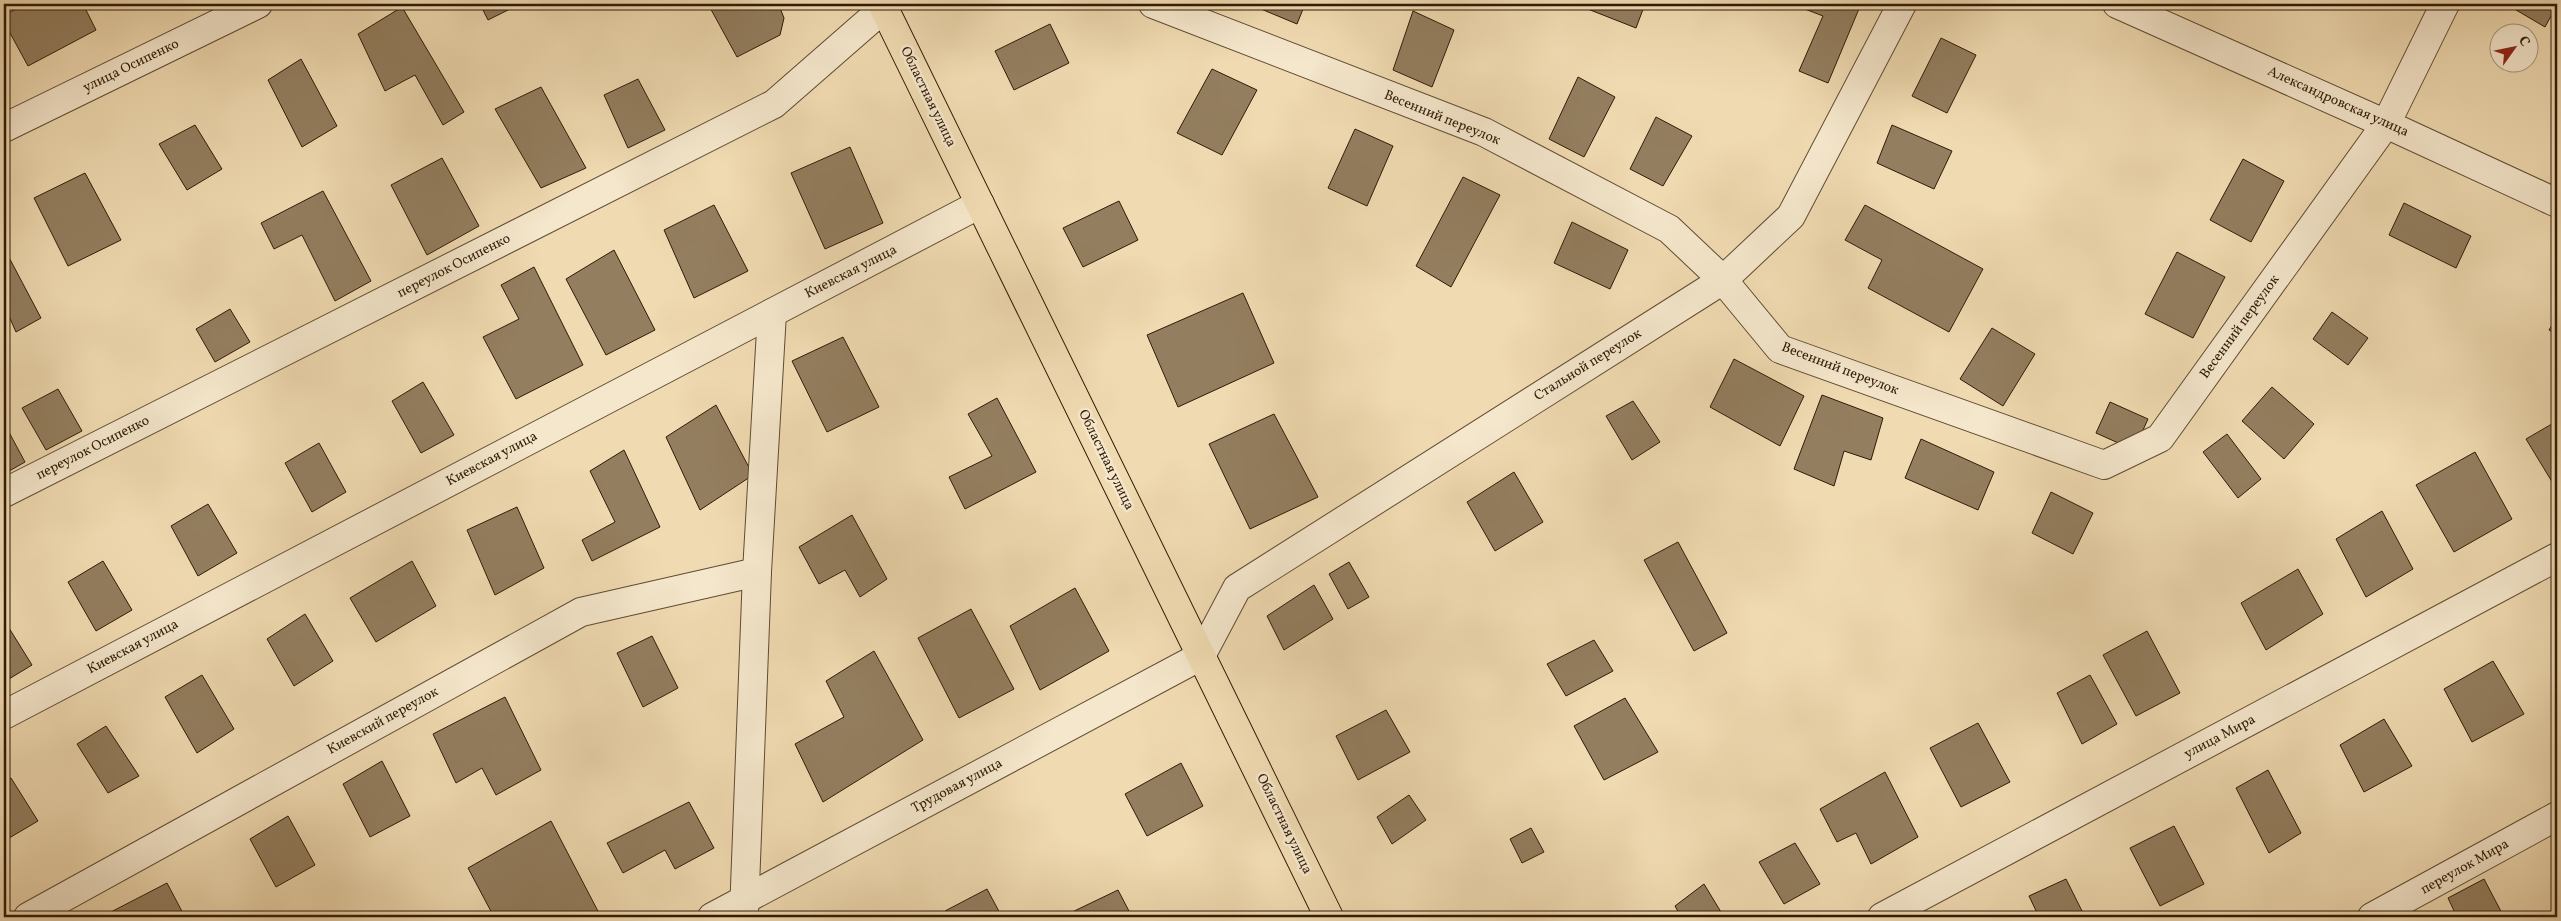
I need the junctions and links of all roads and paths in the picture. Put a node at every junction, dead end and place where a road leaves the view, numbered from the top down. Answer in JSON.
{"nodes":[{"id":1,"x":258,"y":4,"type":"edge"},
{"id":2,"x":1153,"y":4,"type":"edge"},
{"id":3,"x":1902,"y":4,"type":"edge"},
{"id":4,"x":2117,"y":4,"type":"edge"},
{"id":5,"x":2445,"y":4,"type":"edge"},
{"id":6,"x":884,"y":5,"type":"edge"},
{"id":7,"x":2386,"y":124,"type":"junction"},
{"id":8,"x":4,"y":128,"type":"edge"},
{"id":9,"x":980,"y":204,"type":"junction"},
{"id":10,"x":2557,"y":204,"type":"edge"},
{"id":11,"x":1723,"y":280,"type":"junction"},
{"id":12,"x":772,"y":313,"type":"junction"},
{"id":13,"x":4,"y":493,"type":"edge"},
{"id":14,"x":2557,"y":557,"type":"edge"},
{"id":15,"x":757,"y":572,"type":"junction"},
{"id":16,"x":1201,"y":656,"type":"junction"},
{"id":17,"x":4,"y":715,"type":"edge"},
{"id":18,"x":2557,"y":816,"type":"edge"},
{"id":19,"x":744,"y":908,"type":"edge"},
{"id":20,"x":28,"y":917,"type":"edge"},
{"id":21,"x":712,"y":917,"type":"edge"},
{"id":22,"x":1329,"y":917,"type":"edge"},
{"id":23,"x":1882,"y":917,"type":"edge"},
{"id":24,"x":2372,"y":917,"type":"edge"}],
"edges":[{"from":1,"to":8,"type":"street","name":"улица Осипенко"},
{"from":2,"to":11,"type":"street","name":"Весенний переулок"},
{"from":3,"to":11,"type":"street","name":"Стальной переулок"},
{"from":4,"to":7,"type":"street","name":"Александровская улица"},
{"from":5,"to":7,"type":"street","name":"Весенний переулок"},
{"from":6,"to":9,"type":"main road","name":"Областная улица"},
{"from":6,"to":13,"type":"street","name":"переулок Осипенко"},
{"from":7,"to":10,"type":"street","name":"Александровская улица"},
{"from":7,"to":11,"type":"street","name":"Весенний переулок"},
{"from":9,"to":12,"type":"street","name":"Киевская улица"},
{"from":9,"to":16,"type":"main road","name":"Областная улица"},
{"from":11,"to":16,"type":"street","name":"Стальной переулок"},
{"from":12,"to":15,"type":"street"},
{"from":12,"to":17,"type":"street","name":"Киевская улица"},
{"from":14,"to":23,"type":"street","name":"улица Мира"},
{"from":15,"to":19,"type":"street"},
{"from":15,"to":20,"type":"street","name":"Киевский переулок"},
{"from":16,"to":19,"type":"street","name":"Трудовая улица"},
{"from":16,"to":22,"type":"main road","name":"Областная улица"},
{"from":18,"to":24,"type":"street","name":"переулок Мира"},
{"from":19,"to":21,"type":"street","name":"Трудовая улица"}]}
